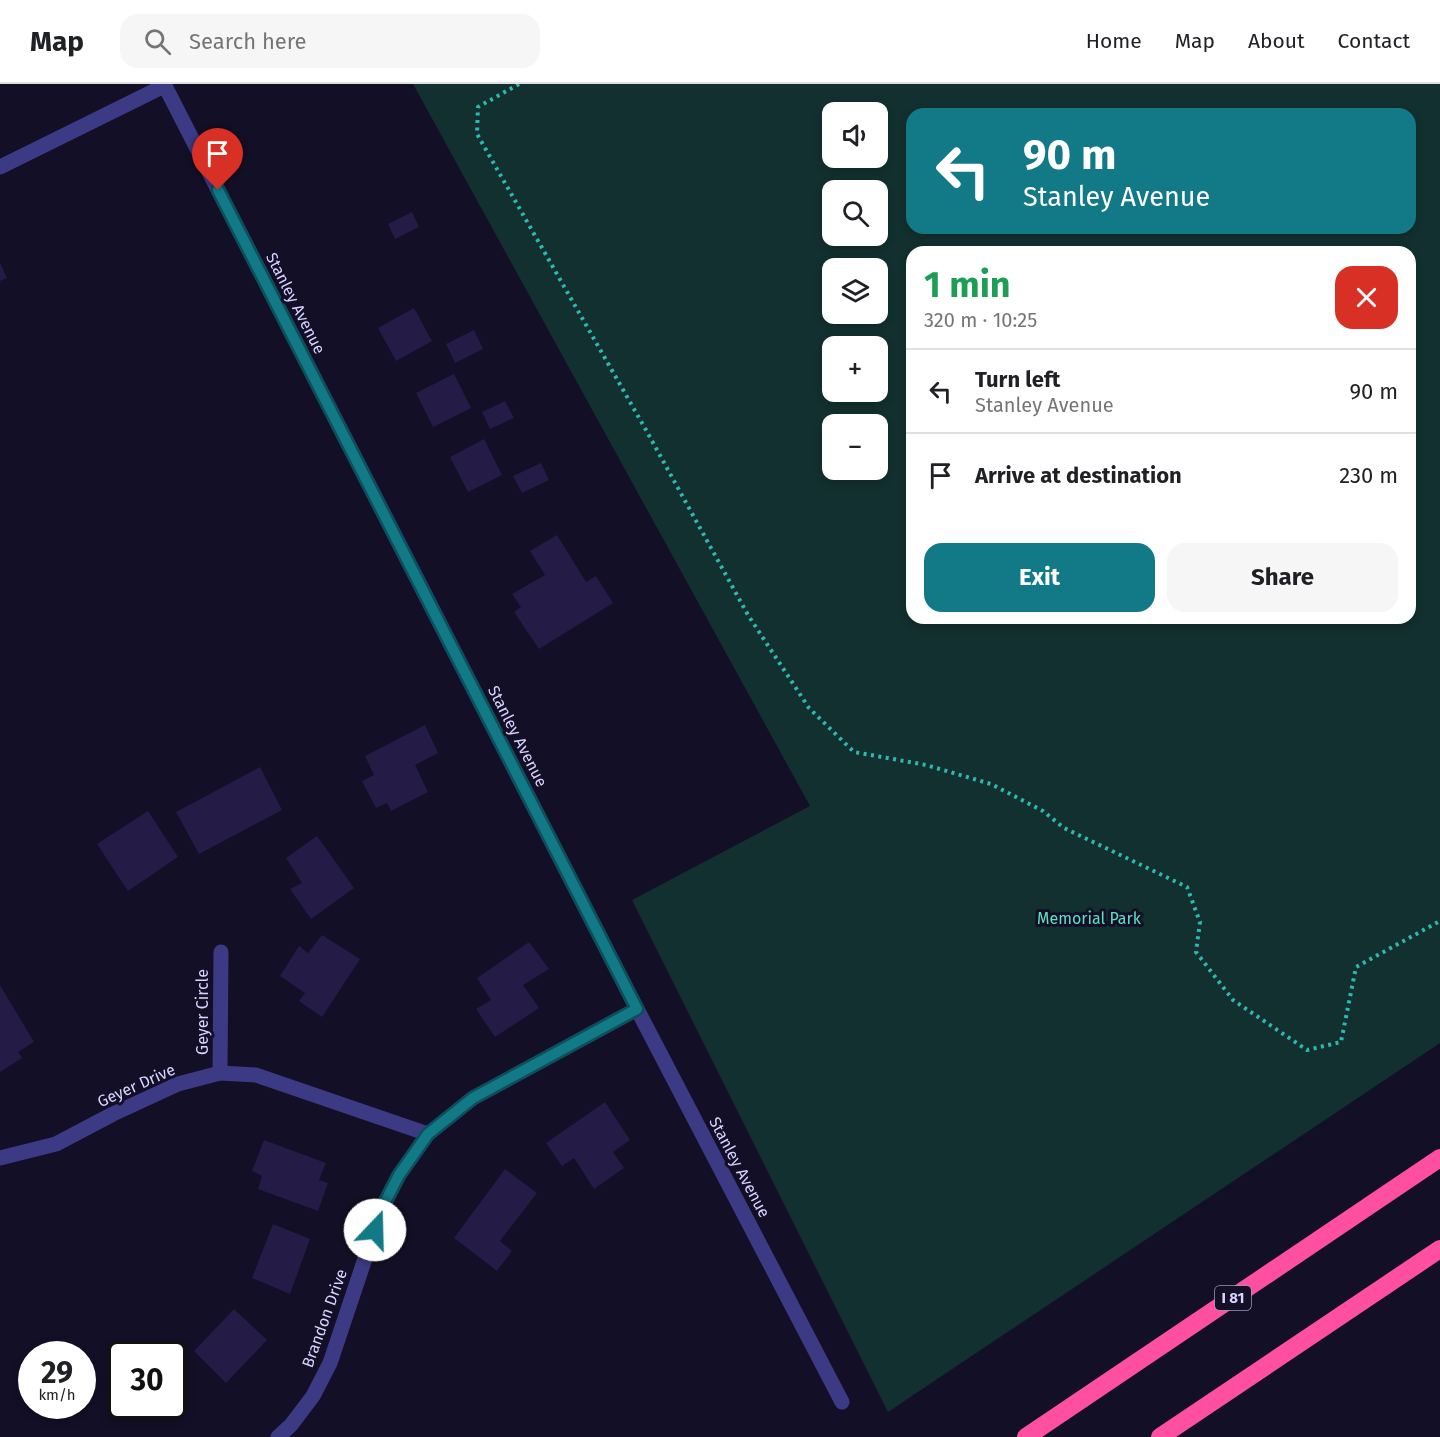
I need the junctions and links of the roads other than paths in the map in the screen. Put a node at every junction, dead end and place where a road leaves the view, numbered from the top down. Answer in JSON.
{"nodes":[{"id":1,"x":164,"y":85,"type":"edge"},
{"id":2,"x":0,"y":167,"type":"edge"},
{"id":3,"x":220,"y":952,"type":"dead end"},
{"id":4,"x":637,"y":1009,"type":"junction"},
{"id":5,"x":220,"y":1073,"type":"junction"},
{"id":6,"x":428,"y":1134,"type":"junction"},
{"id":7,"x":0,"y":1158,"type":"edge"},
{"id":8,"x":1440,"y":1158,"type":"edge"},
{"id":9,"x":1440,"y":1249,"type":"edge"},
{"id":10,"x":842,"y":1402,"type":"dead end"},
{"id":11,"x":278,"y":1437,"type":"edge"},
{"id":12,"x":1026,"y":1437,"type":"edge"},
{"id":13,"x":1160,"y":1437,"type":"edge"}],
"edges":[{"from":1,"to":2,"type":"street"},
{"from":1,"to":4,"type":"street","name":"Stanley Avenue"},
{"from":3,"to":5,"type":"street","name":"Geyer Circle"},
{"from":4,"to":6,"type":"street","name":"Brandon Drive"},
{"from":4,"to":10,"type":"street","name":"Stanley Avenue"},
{"from":5,"to":6,"type":"street","name":"Geyer Drive"},
{"from":5,"to":7,"type":"street","name":"Geyer Drive"},
{"from":6,"to":11,"type":"street","name":"Brandon Drive"},
{"from":8,"to":12,"type":"highway","number":"I 81"},
{"from":9,"to":13,"type":"highway"}]}
